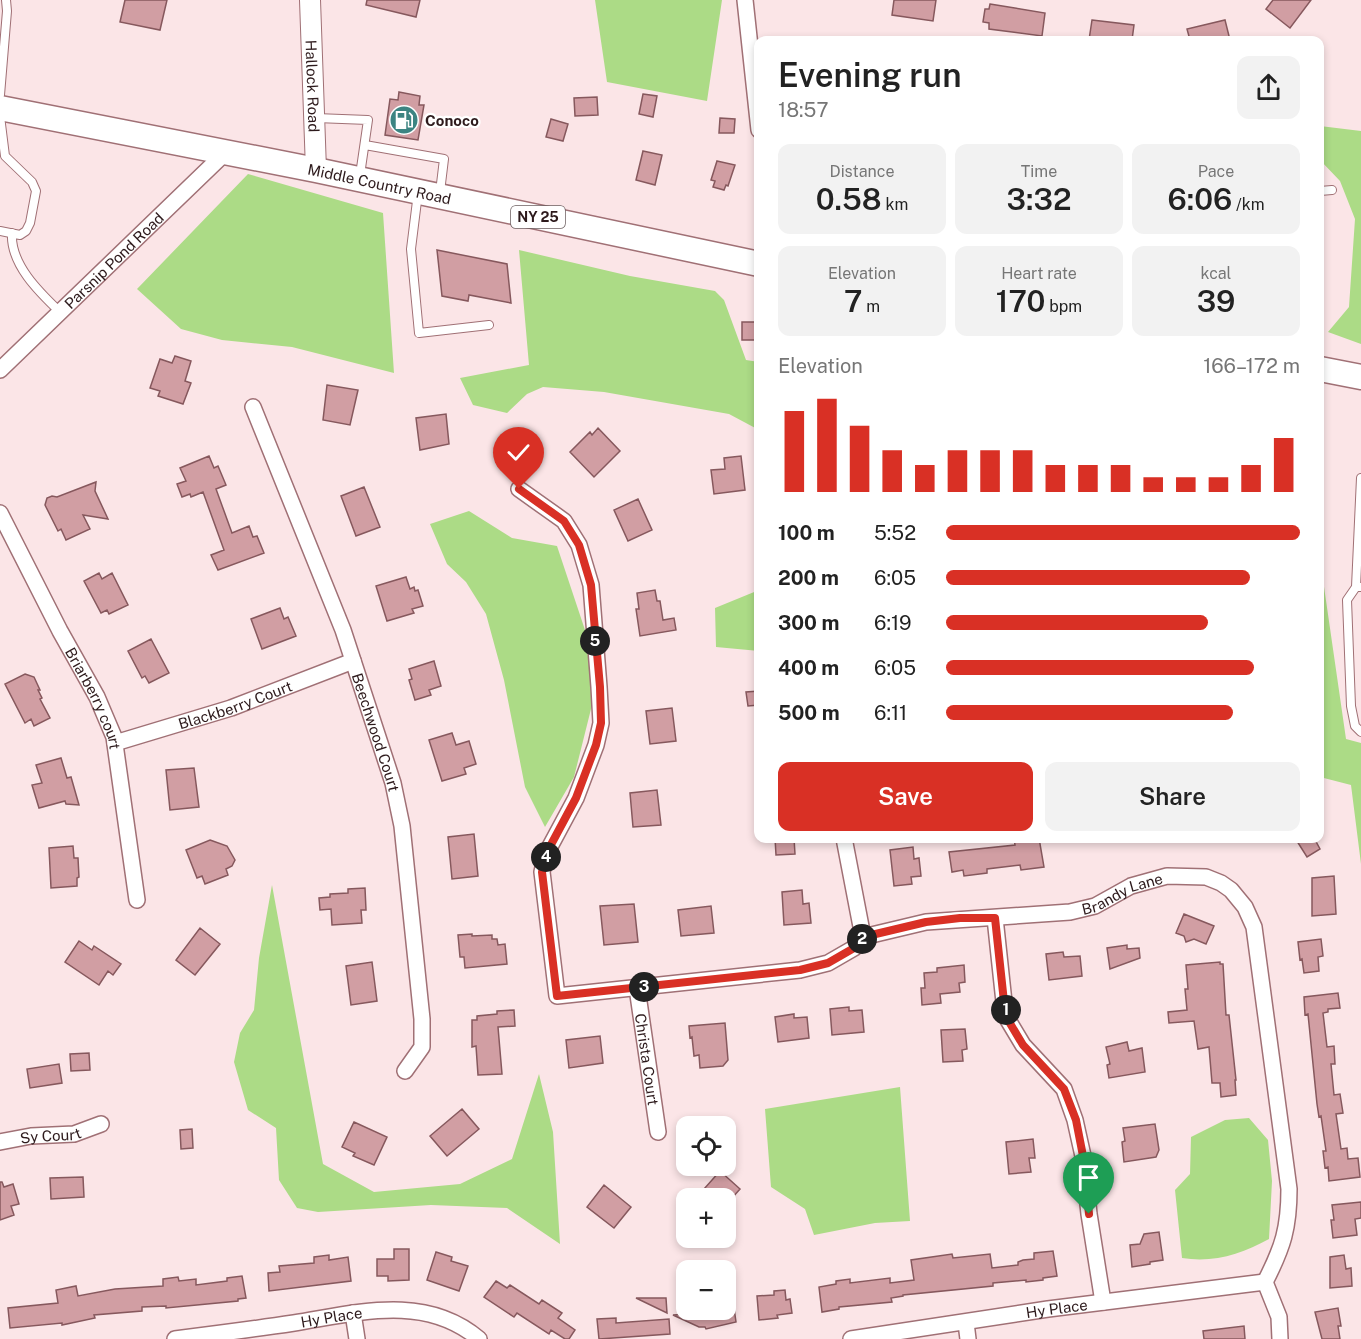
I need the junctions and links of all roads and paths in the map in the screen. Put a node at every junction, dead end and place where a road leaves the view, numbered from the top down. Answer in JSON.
{"nodes":[{"id":1,"x":6,"y":0,"type":"edge"},
{"id":2,"x":310,"y":0,"type":"edge"},
{"id":3,"x":745,"y":0,"type":"edge"},
{"id":4,"x":754,"y":84,"type":"edge"},
{"id":5,"x":0,"y":95,"type":"edge"},
{"id":6,"x":0,"y":108,"type":"edge"},
{"id":7,"x":0,"y":116,"type":"edge"},
{"id":8,"x":314,"y":118,"type":"junction"},
{"id":9,"x":365,"y":145,"type":"junction"},
{"id":10,"x":226,"y":152,"type":"junction"},
{"id":11,"x":316,"y":170,"type":"junction"},
{"id":12,"x":360,"y":179,"type":"junction"},
{"id":13,"x":1332,"y":190,"type":"dead end"},
{"id":14,"x":1324,"y":191,"type":"edge"},
{"id":15,"x":429,"y":194,"type":"junction"},
{"id":16,"x":0,"y":231,"type":"edge"},
{"id":17,"x":12,"y":233,"type":"junction"},
{"id":18,"x":754,"y":263,"type":"edge"},
{"id":19,"x":60,"y":312,"type":"junction"},
{"id":20,"x":489,"y":325,"type":"dead end"},
{"id":21,"x":0,"y":370,"type":"edge"},
{"id":22,"x":1324,"y":370,"type":"edge"},
{"id":23,"x":1361,"y":377,"type":"edge"},
{"id":24,"x":253,"y":407,"type":"dead end"},
{"id":25,"x":1361,"y":478,"type":"edge"},
{"id":26,"x":519,"y":489,"type":"dead end"},
{"id":27,"x":0,"y":513,"type":"edge"},
{"id":28,"x":1358,"y":587,"type":"edge"},
{"id":29,"x":353,"y":661,"type":"junction"},
{"id":30,"x":1361,"y":732,"type":"edge"},
{"id":31,"x":115,"y":743,"type":"junction"},
{"id":32,"x":845,"y":843,"type":"edge"},
{"id":33,"x":136,"y":900,"type":"dead end"},
{"id":34,"x":995,"y":918,"type":"junction"},
{"id":35,"x":863,"y":937,"type":"junction"},
{"id":36,"x":637,"y":988,"type":"junction"},
{"id":37,"x":405,"y":1071,"type":"dead end"},
{"id":38,"x":101,"y":1124,"type":"dead end"},
{"id":39,"x":658,"y":1132,"type":"dead end"},
{"id":40,"x":0,"y":1142,"type":"edge"},
{"id":41,"x":1265,"y":1282,"type":"junction"},
{"id":42,"x":1103,"y":1302,"type":"junction"},
{"id":43,"x":353,"y":1313,"type":"junction"},
{"id":44,"x":966,"y":1323,"type":"junction"},
{"id":45,"x":175,"y":1339,"type":"edge"},
{"id":46,"x":357,"y":1339,"type":"edge"},
{"id":47,"x":479,"y":1339,"type":"edge"},
{"id":48,"x":851,"y":1339,"type":"edge"},
{"id":49,"x":968,"y":1339,"type":"edge"},
{"id":50,"x":1280,"y":1339,"type":"edge"}],
"edges":[{"from":1,"to":5,"type":"lane"},
{"from":2,"to":8,"type":"street","name":"Hallock Road"},
{"from":3,"to":4,"type":"street"},
{"from":6,"to":10,"type":"main road","name":"Middle Country Road","number":"NY 25"},
{"from":7,"to":17,"type":"lane"},
{"from":8,"to":9,"type":"lane"},
{"from":8,"to":11,"type":"street","name":"Hallock Road"},
{"from":9,"to":12,"type":"lane"},
{"from":9,"to":15,"type":"lane"},
{"from":10,"to":11,"type":"main road","name":"Middle Country Road","number":"NY 25"},
{"from":10,"to":19,"type":"street","name":"Parsnip Pond Road"},
{"from":11,"to":12,"type":"main road","name":"Middle Country Road","number":"NY 25"},
{"from":12,"to":15,"type":"main road","name":"Middle Country Road","number":"NY 25"},
{"from":13,"to":14,"type":"lane"},
{"from":15,"to":18,"type":"main road","name":"Middle Country Road","number":"NY 25"},
{"from":15,"to":20,"type":"lane"},
{"from":16,"to":17,"type":"lane"},
{"from":17,"to":19,"type":"lane"},
{"from":19,"to":21,"type":"street","name":"Parsnip Pond Road"},
{"from":22,"to":23,"type":"main road"},
{"from":24,"to":29,"type":"street","name":"Beechwood Court"},
{"from":25,"to":28,"type":"lane"},
{"from":26,"to":36,"type":"street","name":"Brandy Lane"},
{"from":27,"to":31,"type":"street","name":"Briarberry court"},
{"from":28,"to":30,"type":"lane"},
{"from":29,"to":31,"type":"street","name":"Blackberry Court"},
{"from":29,"to":37,"type":"street","name":"Beechwood Court"},
{"from":31,"to":33,"type":"street","name":"Briarberry court"},
{"from":32,"to":35,"type":"street"},
{"from":34,"to":35,"type":"street","name":"Brandy Lane"},
{"from":34,"to":41,"type":"street","name":"Brandy Lane"},
{"from":34,"to":42,"type":"street"},
{"from":35,"to":36,"type":"street","name":"Brandy Lane"},
{"from":36,"to":39,"type":"street","name":"Christa Court"},
{"from":38,"to":40,"type":"street","name":"Sy Court"},
{"from":41,"to":42,"type":"street","name":"Hy Place"},
{"from":41,"to":50,"type":"street"},
{"from":42,"to":44,"type":"street","name":"Hy Place"},
{"from":43,"to":45,"type":"street","name":"Hy Place"},
{"from":43,"to":46,"type":"street"},
{"from":43,"to":47,"type":"street","name":"Hy Place"},
{"from":44,"to":48,"type":"street","name":"Hy Place"},
{"from":44,"to":49,"type":"street"}]}
